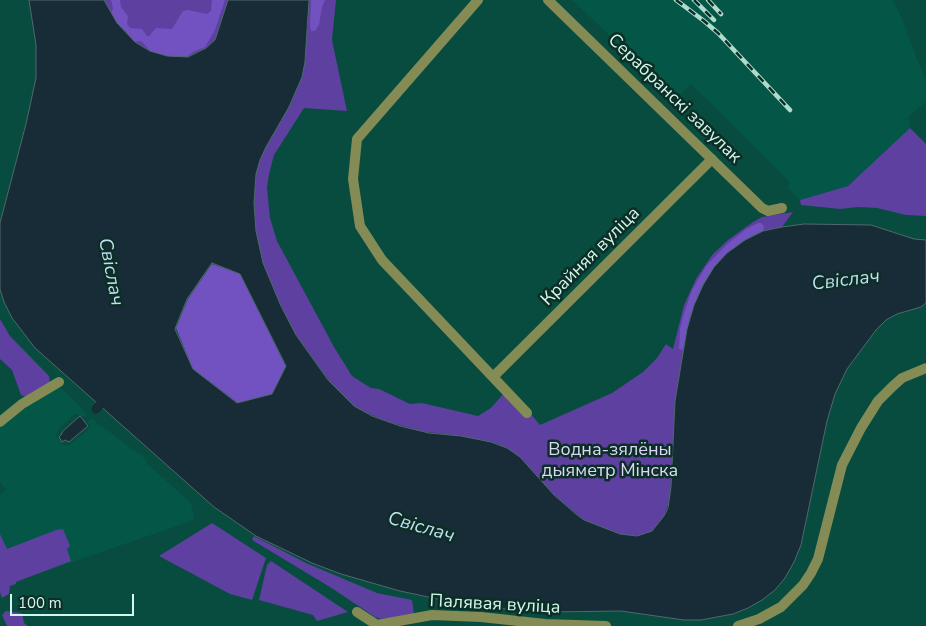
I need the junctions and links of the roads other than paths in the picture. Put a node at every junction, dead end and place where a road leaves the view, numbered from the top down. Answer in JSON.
{"nodes":[{"id":1,"x":478,"y":0,"type":"edge"},
{"id":2,"x":548,"y":0,"type":"edge"},
{"id":3,"x":712,"y":159,"type":"junction"},
{"id":4,"x":782,"y":208,"type":"dead end"},
{"id":5,"x":926,"y":368,"type":"edge"},
{"id":6,"x":492,"y":377,"type":"junction"},
{"id":7,"x":59,"y":382,"type":"dead end"},
{"id":8,"x":526,"y":413,"type":"dead end"},
{"id":9,"x":0,"y":422,"type":"edge"},
{"id":10,"x":356,"y":612,"type":"dead end"},
{"id":11,"x":606,"y":626,"type":"edge"},
{"id":12,"x":738,"y":626,"type":"edge"}],
"edges":[{"from":1,"to":6,"type":"street"},
{"from":2,"to":3,"type":"street","name":"Серабранскі завулак"},
{"from":3,"to":4,"type":"street","name":"Серабранскі завулак"},
{"from":3,"to":6,"type":"street","name":"Крайняя вуліца"},
{"from":5,"to":12,"type":"street"},
{"from":6,"to":8,"type":"street"},
{"from":7,"to":9,"type":"street"},
{"from":10,"to":11,"type":"street","name":"Палявая вуліца"}]}
